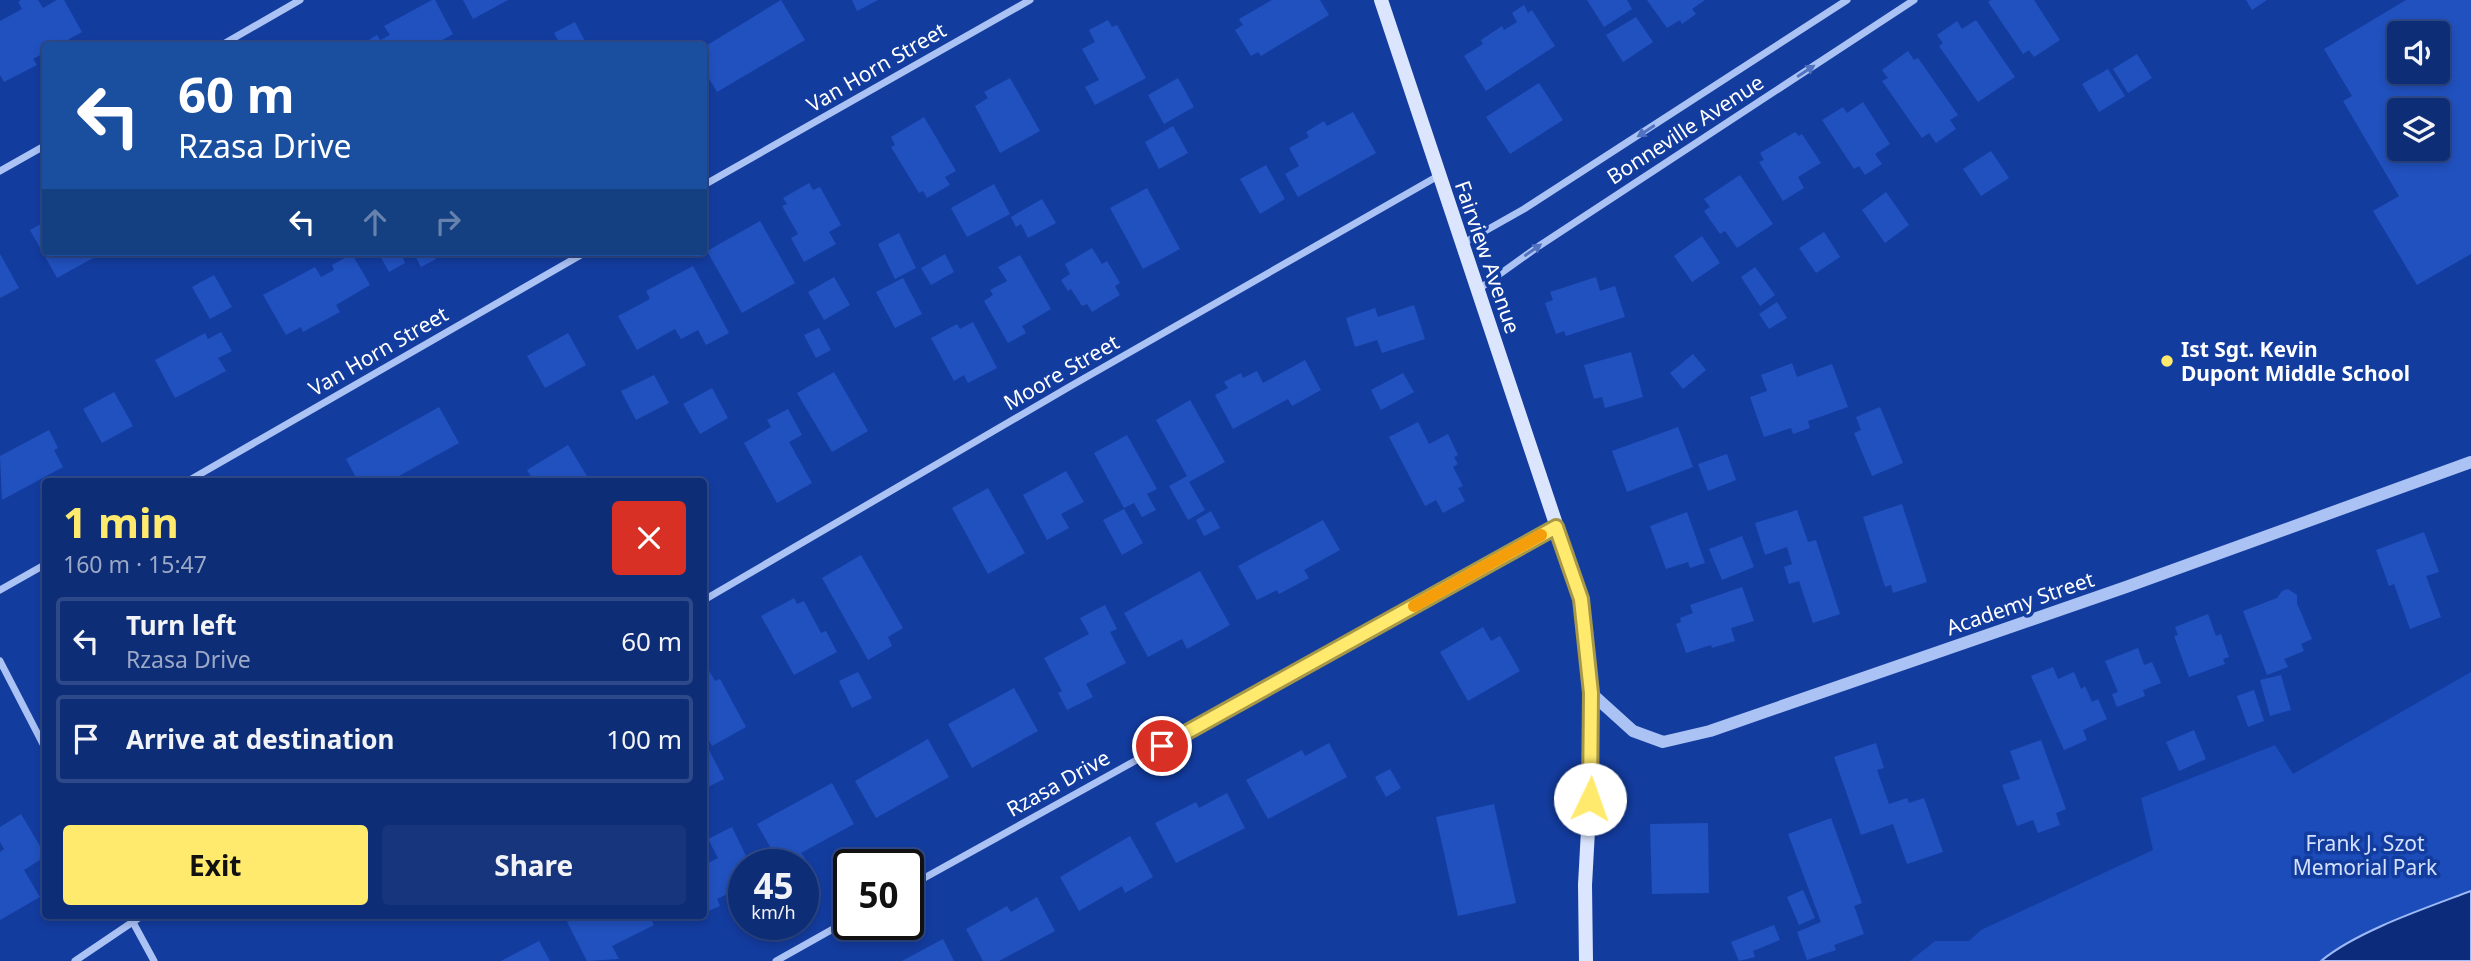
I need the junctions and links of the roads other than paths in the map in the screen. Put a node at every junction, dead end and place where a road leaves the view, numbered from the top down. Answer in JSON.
{"nodes":[{"id":1,"x":300,"y":0,"type":"edge"},
{"id":2,"x":1030,"y":0,"type":"edge"},
{"id":3,"x":1381,"y":0,"type":"edge"},
{"id":4,"x":1847,"y":0,"type":"edge"},
{"id":5,"x":1913,"y":0,"type":"edge"},
{"id":6,"x":227,"y":42,"type":"edge"},
{"id":7,"x":42,"y":147,"type":"edge"},
{"id":8,"x":0,"y":172,"type":"edge"},
{"id":9,"x":1438,"y":176,"type":"junction"},
{"id":10,"x":707,"y":183,"type":"edge"},
{"id":11,"x":1462,"y":244,"type":"junction"},
{"id":12,"x":579,"y":256,"type":"edge"},
{"id":13,"x":1478,"y":290,"type":"junction"},
{"id":14,"x":2471,"y":462,"type":"edge"},
{"id":15,"x":193,"y":478,"type":"edge"},
{"id":16,"x":1556,"y":527,"type":"junction"},
{"id":17,"x":42,"y":566,"type":"edge"},
{"id":18,"x":0,"y":590,"type":"edge"},
{"id":19,"x":707,"y":598,"type":"edge"},
{"id":20,"x":0,"y":661,"type":"edge"},
{"id":21,"x":1591,"y":693,"type":"junction"},
{"id":22,"x":42,"y":742,"type":"edge"},
{"id":23,"x":924,"y":878,"type":"edge"},
{"id":24,"x":130,"y":919,"type":"edge"},
{"id":25,"x":132,"y":919,"type":"edge"},
{"id":26,"x":833,"y":929,"type":"edge"},
{"id":27,"x":75,"y":961,"type":"edge"},
{"id":28,"x":154,"y":961,"type":"edge"},
{"id":29,"x":776,"y":961,"type":"edge"},
{"id":30,"x":1586,"y":961,"type":"edge"}],
"edges":[{"from":1,"to":6,"type":"street"},
{"from":2,"to":10,"type":"street","name":"Van Horn Street"},
{"from":3,"to":9,"type":"main road","name":"Fairview Avenue"},
{"from":4,"to":11,"type":"street","name":"Bonneville Avenue","one_way":true},
{"from":13,"to":5,"type":"street","name":"Bonneville Avenue","one_way":true},
{"from":7,"to":8,"type":"street"},
{"from":9,"to":11,"type":"main road","name":"Fairview Avenue"},
{"from":9,"to":19,"type":"street","name":"Moore Street"},
{"from":11,"to":13,"type":"main road","name":"Fairview Avenue"},
{"from":12,"to":15,"type":"street","name":"Van Horn Street"},
{"from":13,"to":16,"type":"main road","name":"Fairview Avenue"},
{"from":14,"to":21,"type":"street","name":"Academy Street"},
{"from":16,"to":21,"type":"main road","name":"Fairview Avenue"},
{"from":16,"to":23,"type":"street","name":"Rzasa Drive"},
{"from":17,"to":18,"type":"street"},
{"from":20,"to":22,"type":"street"},
{"from":21,"to":30,"type":"main road","name":"Fairview Avenue"},
{"from":24,"to":27,"type":"street"},
{"from":25,"to":28,"type":"street"},
{"from":26,"to":29,"type":"street"}]}
